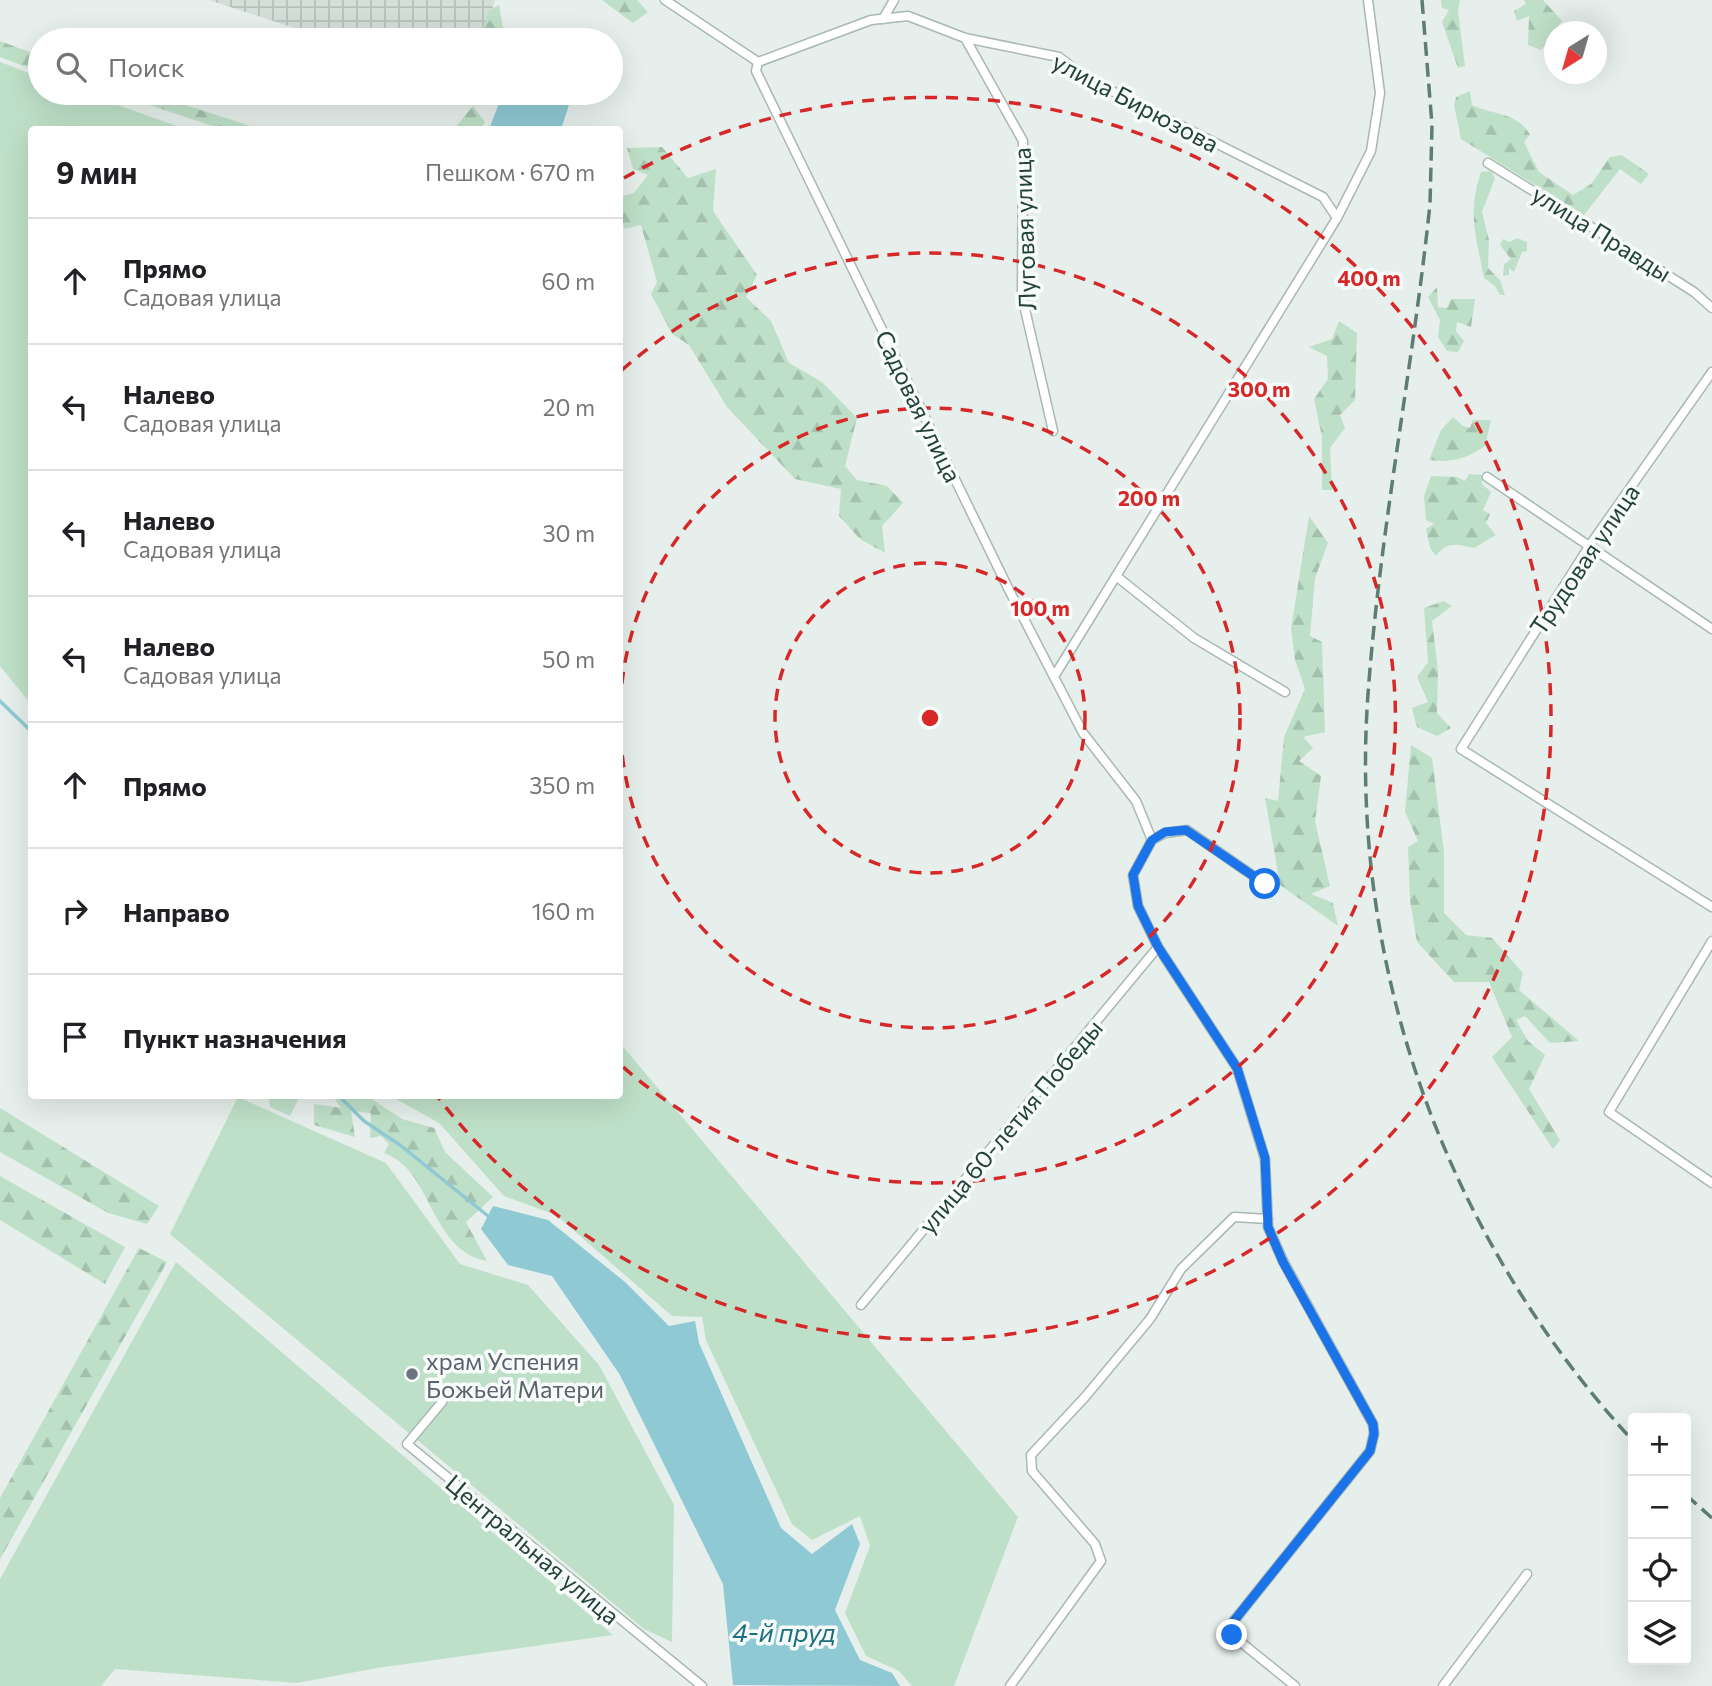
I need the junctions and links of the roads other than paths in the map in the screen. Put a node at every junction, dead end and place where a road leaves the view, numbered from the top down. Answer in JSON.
{"nodes":[{"id":1,"x":665,"y":0,"type":"edge"},
{"id":2,"x":894,"y":0,"type":"edge"},
{"id":3,"x":1368,"y":0,"type":"edge"},
{"id":4,"x":883,"y":19,"type":"junction"},
{"id":5,"x":965,"y":38,"type":"junction"},
{"id":6,"x":758,"y":62,"type":"junction"},
{"id":7,"x":1488,"y":163,"type":"dead end"},
{"id":8,"x":1337,"y":218,"type":"junction"},
{"id":9,"x":1712,"y":308,"type":"edge"},
{"id":10,"x":1712,"y":372,"type":"edge"},
{"id":11,"x":1053,"y":431,"type":"dead end"},
{"id":12,"x":1487,"y":477,"type":"dead end"},
{"id":13,"x":1590,"y":545,"type":"junction"},
{"id":14,"x":1116,"y":576,"type":"junction"},
{"id":15,"x":1712,"y":629,"type":"edge"},
{"id":16,"x":1055,"y":675,"type":"junction"},
{"id":17,"x":1285,"y":692,"type":"dead end"},
{"id":18,"x":1152,"y":840,"type":"junction"},
{"id":19,"x":1265,"y":884,"type":"dead end"},
{"id":20,"x":1712,"y":907,"type":"edge"},
{"id":21,"x":1712,"y":941,"type":"edge"},
{"id":22,"x":1158,"y":947,"type":"junction"},
{"id":23,"x":1712,"y":1183,"type":"edge"},
{"id":24,"x":1268,"y":1219,"type":"junction"},
{"id":25,"x":861,"y":1306,"type":"dead end"},
{"id":26,"x":442,"y":1402,"type":"dead end"},
{"id":27,"x":1527,"y":1574,"type":"dead end"},
{"id":28,"x":702,"y":1686,"type":"edge"},
{"id":29,"x":1010,"y":1686,"type":"edge"},
{"id":30,"x":1295,"y":1686,"type":"edge"},
{"id":31,"x":1443,"y":1686,"type":"edge"}],
"edges":[{"from":1,"to":6,"type":"street"},
{"from":2,"to":4,"type":"street"},
{"from":3,"to":8,"type":"street"},
{"from":4,"to":5,"type":"street","name":"улица Бирюзова"},
{"from":4,"to":6,"type":"street","name":"улица Бирюзова"},
{"from":5,"to":8,"type":"street","name":"улица Бирюзова"},
{"from":5,"to":11,"type":"street","name":"Луговая улица"},
{"from":6,"to":16,"type":"street","name":"Садовая улица"},
{"from":7,"to":9,"type":"street","name":"улица Правды"},
{"from":8,"to":14,"type":"street"},
{"from":10,"to":13,"type":"street","name":"Трудовая улица"},
{"from":12,"to":13,"type":"street"},
{"from":13,"to":15,"type":"street"},
{"from":13,"to":20,"type":"street","name":"Трудовая улица"},
{"from":14,"to":16,"type":"street"},
{"from":14,"to":17,"type":"street"},
{"from":16,"to":18,"type":"street","name":"Садовая улица"},
{"from":18,"to":19,"type":"street"},
{"from":18,"to":22,"type":"street"},
{"from":21,"to":23,"type":"street"},
{"from":22,"to":24,"type":"street"},
{"from":22,"to":25,"type":"street","name":"улица 60-летия Победы"},
{"from":24,"to":29,"type":"street"},
{"from":24,"to":30,"type":"street"},
{"from":26,"to":28,"type":"street","name":"Центральная улица"},
{"from":27,"to":31,"type":"street"}]}
